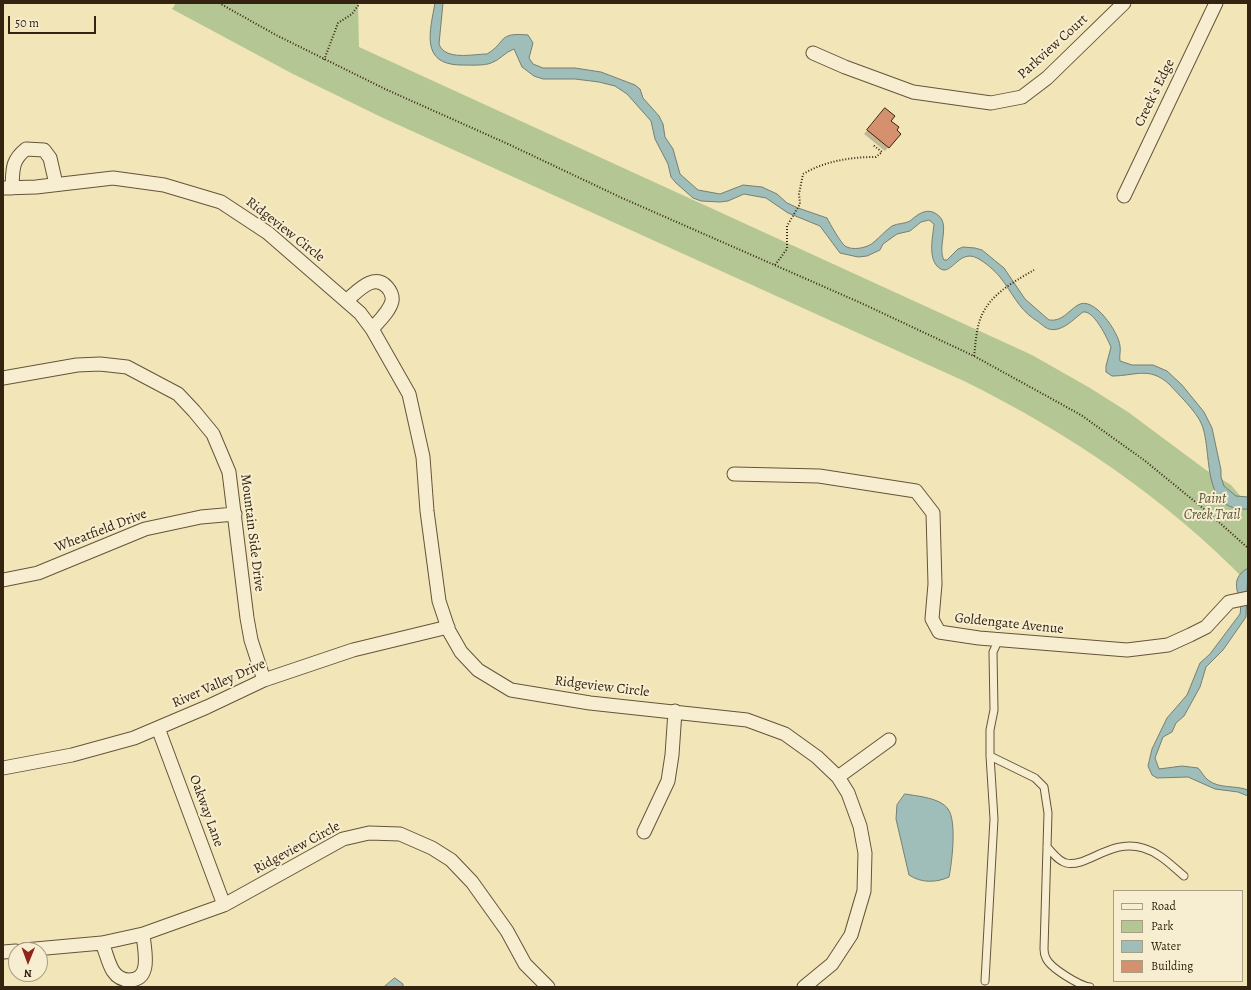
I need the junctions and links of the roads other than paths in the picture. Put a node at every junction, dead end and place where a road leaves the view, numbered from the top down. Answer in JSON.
{"nodes":[{"id":1,"x":1124,"y":3,"type":"edge"},
{"id":2,"x":1216,"y":3,"type":"edge"},
{"id":3,"x":813,"y":53,"type":"dead end"},
{"id":4,"x":56,"y":184,"type":"junction"},
{"id":5,"x":8,"y":188,"type":"edge"},
{"id":6,"x":1124,"y":196,"type":"dead end"},
{"id":7,"x":347,"y":300,"type":"junction"},
{"id":8,"x":372,"y":329,"type":"junction"},
{"id":9,"x":3,"y":378,"type":"edge"},
{"id":10,"x":734,"y":474,"type":"dead end"},
{"id":11,"x":235,"y":514,"type":"junction"},
{"id":12,"x":3,"y":580,"type":"edge"},
{"id":13,"x":1248,"y":598,"type":"edge"},
{"id":14,"x":448,"y":627,"type":"junction"},
{"id":15,"x":999,"y":639,"type":"junction"},
{"id":16,"x":264,"y":680,"type":"junction"},
{"id":17,"x":675,"y":712,"type":"junction"},
{"id":18,"x":158,"y":728,"type":"junction"},
{"id":19,"x":889,"y":740,"type":"dead end"},
{"id":20,"x":990,"y":756,"type":"junction"},
{"id":21,"x":3,"y":768,"type":"edge"},
{"id":22,"x":838,"y":777,"type":"junction"},
{"id":23,"x":644,"y":832,"type":"dead end"},
{"id":24,"x":1047,"y":847,"type":"junction"},
{"id":25,"x":1184,"y":876,"type":"dead end"},
{"id":26,"x":224,"y":905,"type":"junction"},
{"id":27,"x":143,"y":934,"type":"junction"},
{"id":28,"x":102,"y":943,"type":"junction"},
{"id":29,"x":48,"y":948,"type":"edge"},
{"id":30,"x":985,"y":981,"type":"dead end"},
{"id":31,"x":813,"y":984,"type":"edge"},
{"id":32,"x":548,"y":987,"type":"edge"},
{"id":33,"x":1090,"y":987,"type":"edge"}],
"edges":[{"from":1,"to":3,"type":"street","name":"Parkview Court"},
{"from":2,"to":6,"type":"street","name":"Creek's Edge"},
{"from":4,"to":5,"type":"street","name":"Ridgeview Circle"},
{"from":4,"to":5,"type":"street","name":"Ridgeview Circle"},
{"from":4,"to":7,"type":"street","name":"Ridgeview Circle"},
{"from":7,"to":8,"type":"street","name":"Ridgeview Circle"},
{"from":7,"to":8,"type":"street"},
{"from":8,"to":14,"type":"street","name":"Ridgeview Circle"},
{"from":9,"to":11,"type":"street","name":"Mountain Side Drive"},
{"from":10,"to":15,"type":"street","name":"Goldengate Avenue"},
{"from":11,"to":12,"type":"street","name":"Wheatfield Drive"},
{"from":11,"to":16,"type":"street","name":"Mountain Side Drive"},
{"from":13,"to":15,"type":"street","name":"Goldengate Avenue"},
{"from":14,"to":16,"type":"street","name":"River Valley Drive"},
{"from":14,"to":17,"type":"street","name":"Ridgeview Circle"},
{"from":15,"to":20,"type":"lane"},
{"from":16,"to":18,"type":"street","name":"River Valley Drive"},
{"from":17,"to":22,"type":"street","name":"Ridgeview Circle"},
{"from":17,"to":23,"type":"street"},
{"from":18,"to":21,"type":"street","name":"River Valley Drive"},
{"from":18,"to":26,"type":"street","name":"Oakway Lane"},
{"from":19,"to":22,"type":"street"},
{"from":20,"to":24,"type":"lane"},
{"from":20,"to":30,"type":"lane"},
{"from":22,"to":31,"type":"street","name":"Ridgeview Circle"},
{"from":24,"to":25,"type":"lane"},
{"from":24,"to":33,"type":"lane"},
{"from":26,"to":27,"type":"street","name":"Ridgeview Circle"},
{"from":26,"to":32,"type":"street","name":"Ridgeview Circle"},
{"from":27,"to":28,"type":"street","name":"Ridgeview Circle"},
{"from":27,"to":28,"type":"street"},
{"from":28,"to":29,"type":"street","name":"Ridgeview Circle"}]}
